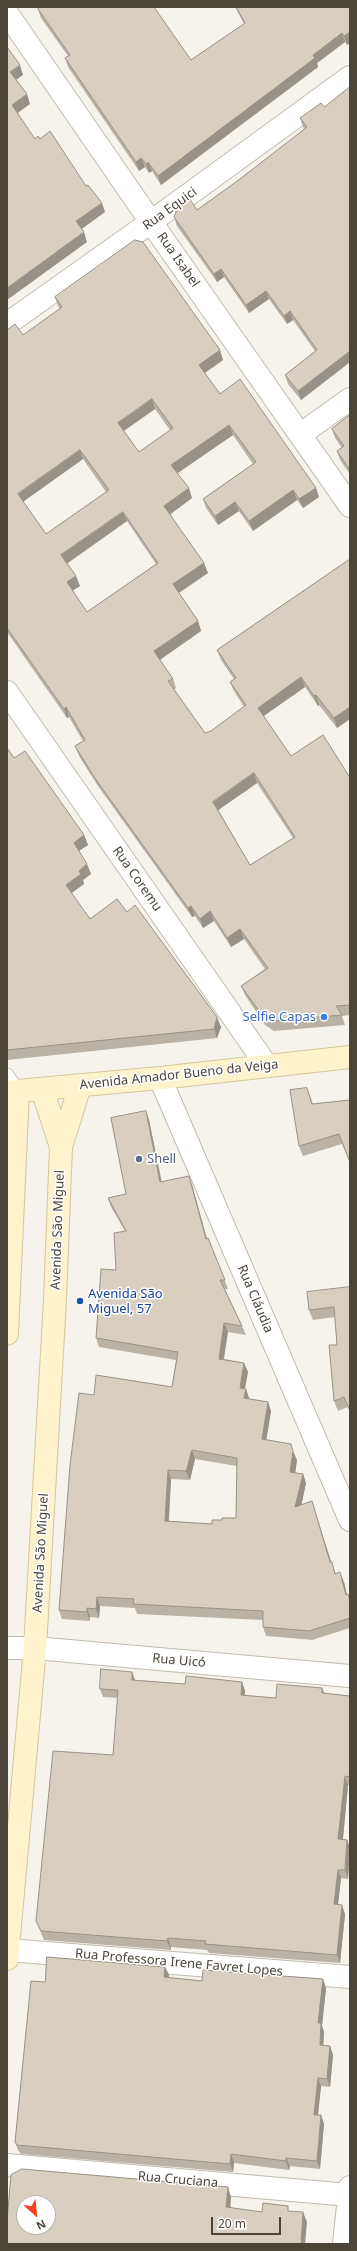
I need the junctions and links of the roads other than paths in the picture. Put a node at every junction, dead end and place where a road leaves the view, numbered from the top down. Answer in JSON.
{"nodes":[{"id":1,"x":7,"y":13,"type":"edge"},
{"id":2,"x":350,"y":77,"type":"edge"},
{"id":3,"x":151,"y":222,"type":"junction"},
{"id":4,"x":7,"y":324,"type":"edge"},
{"id":5,"x":350,"y":399,"type":"edge"},
{"id":6,"x":301,"y":434,"type":"junction"},
{"id":7,"x":350,"y":506,"type":"edge"},
{"id":8,"x":7,"y":692,"type":"edge"},
{"id":9,"x":350,"y":1057,"type":"edge"},
{"id":10,"x":267,"y":1066,"type":"junction"},
{"id":11,"x":160,"y":1078,"type":"junction"},
{"id":12,"x":11,"y":1086,"type":"edge"},
{"id":13,"x":80,"y":1086,"type":"junction"},
{"id":14,"x":42,"y":1089,"type":"junction"},
{"id":15,"x":61,"y":1147,"type":"junction"},
{"id":16,"x":7,"y":1334,"type":"edge"},
{"id":17,"x":350,"y":1520,"type":"edge"},
{"id":18,"x":7,"y":1648,"type":"edge"},
{"id":19,"x":35,"y":1648,"type":"junction"},
{"id":20,"x":350,"y":1676,"type":"edge"},
{"id":21,"x":7,"y":1954,"type":"edge"},
{"id":22,"x":350,"y":1977,"type":"edge"},
{"id":23,"x":7,"y":2165,"type":"edge"},
{"id":24,"x":350,"y":2191,"type":"edge"},
{"id":25,"x":344,"y":2244,"type":"edge"}],
"edges":[{"from":1,"to":3,"type":"street","name":"Rua Isabel"},
{"from":2,"to":3,"type":"street","name":"Rua Equici"},
{"from":3,"to":4,"type":"street","name":"Rua Equici"},
{"from":3,"to":6,"type":"street","name":"Rua Isabel"},
{"from":5,"to":6,"type":"street"},
{"from":6,"to":7,"type":"street","name":"Rua Isabel"},
{"from":8,"to":10,"type":"street","name":"Rua Coremu"},
{"from":9,"to":10,"type":"main road","name":"Avenida Amador Bueno da Veiga"},
{"from":10,"to":11,"type":"main road","name":"Avenida Amador Bueno da Veiga"},
{"from":11,"to":13,"type":"main road","name":"Avenida Amador Bueno da Veiga"},
{"from":11,"to":17,"type":"street","name":"Rua Cláudia"},
{"from":12,"to":14,"type":"main road","name":"Avenida Amador Bueno da Veiga"},
{"from":12,"to":16,"type":"main road"},
{"from":13,"to":14,"type":"main road","name":"Avenida Amador Bueno da Veiga"},
{"from":13,"to":15,"type":"main road","name":"Avenida São Miguel"},
{"from":14,"to":15,"type":"main road","name":"Avenida São Miguel"},
{"from":15,"to":19,"type":"main road","name":"Avenida São Miguel"},
{"from":18,"to":19,"type":"street","name":"Rua Uicó"},
{"from":19,"to":20,"type":"street","name":"Rua Uicó"},
{"from":19,"to":21,"type":"main road","name":"Avenida São Miguel"},
{"from":21,"to":22,"type":"street","name":"Rua Professora Irene Favret Lopes"},
{"from":23,"to":24,"type":"street","name":"Rua Cruciana"},
{"from":24,"to":25,"type":"street"}]}
